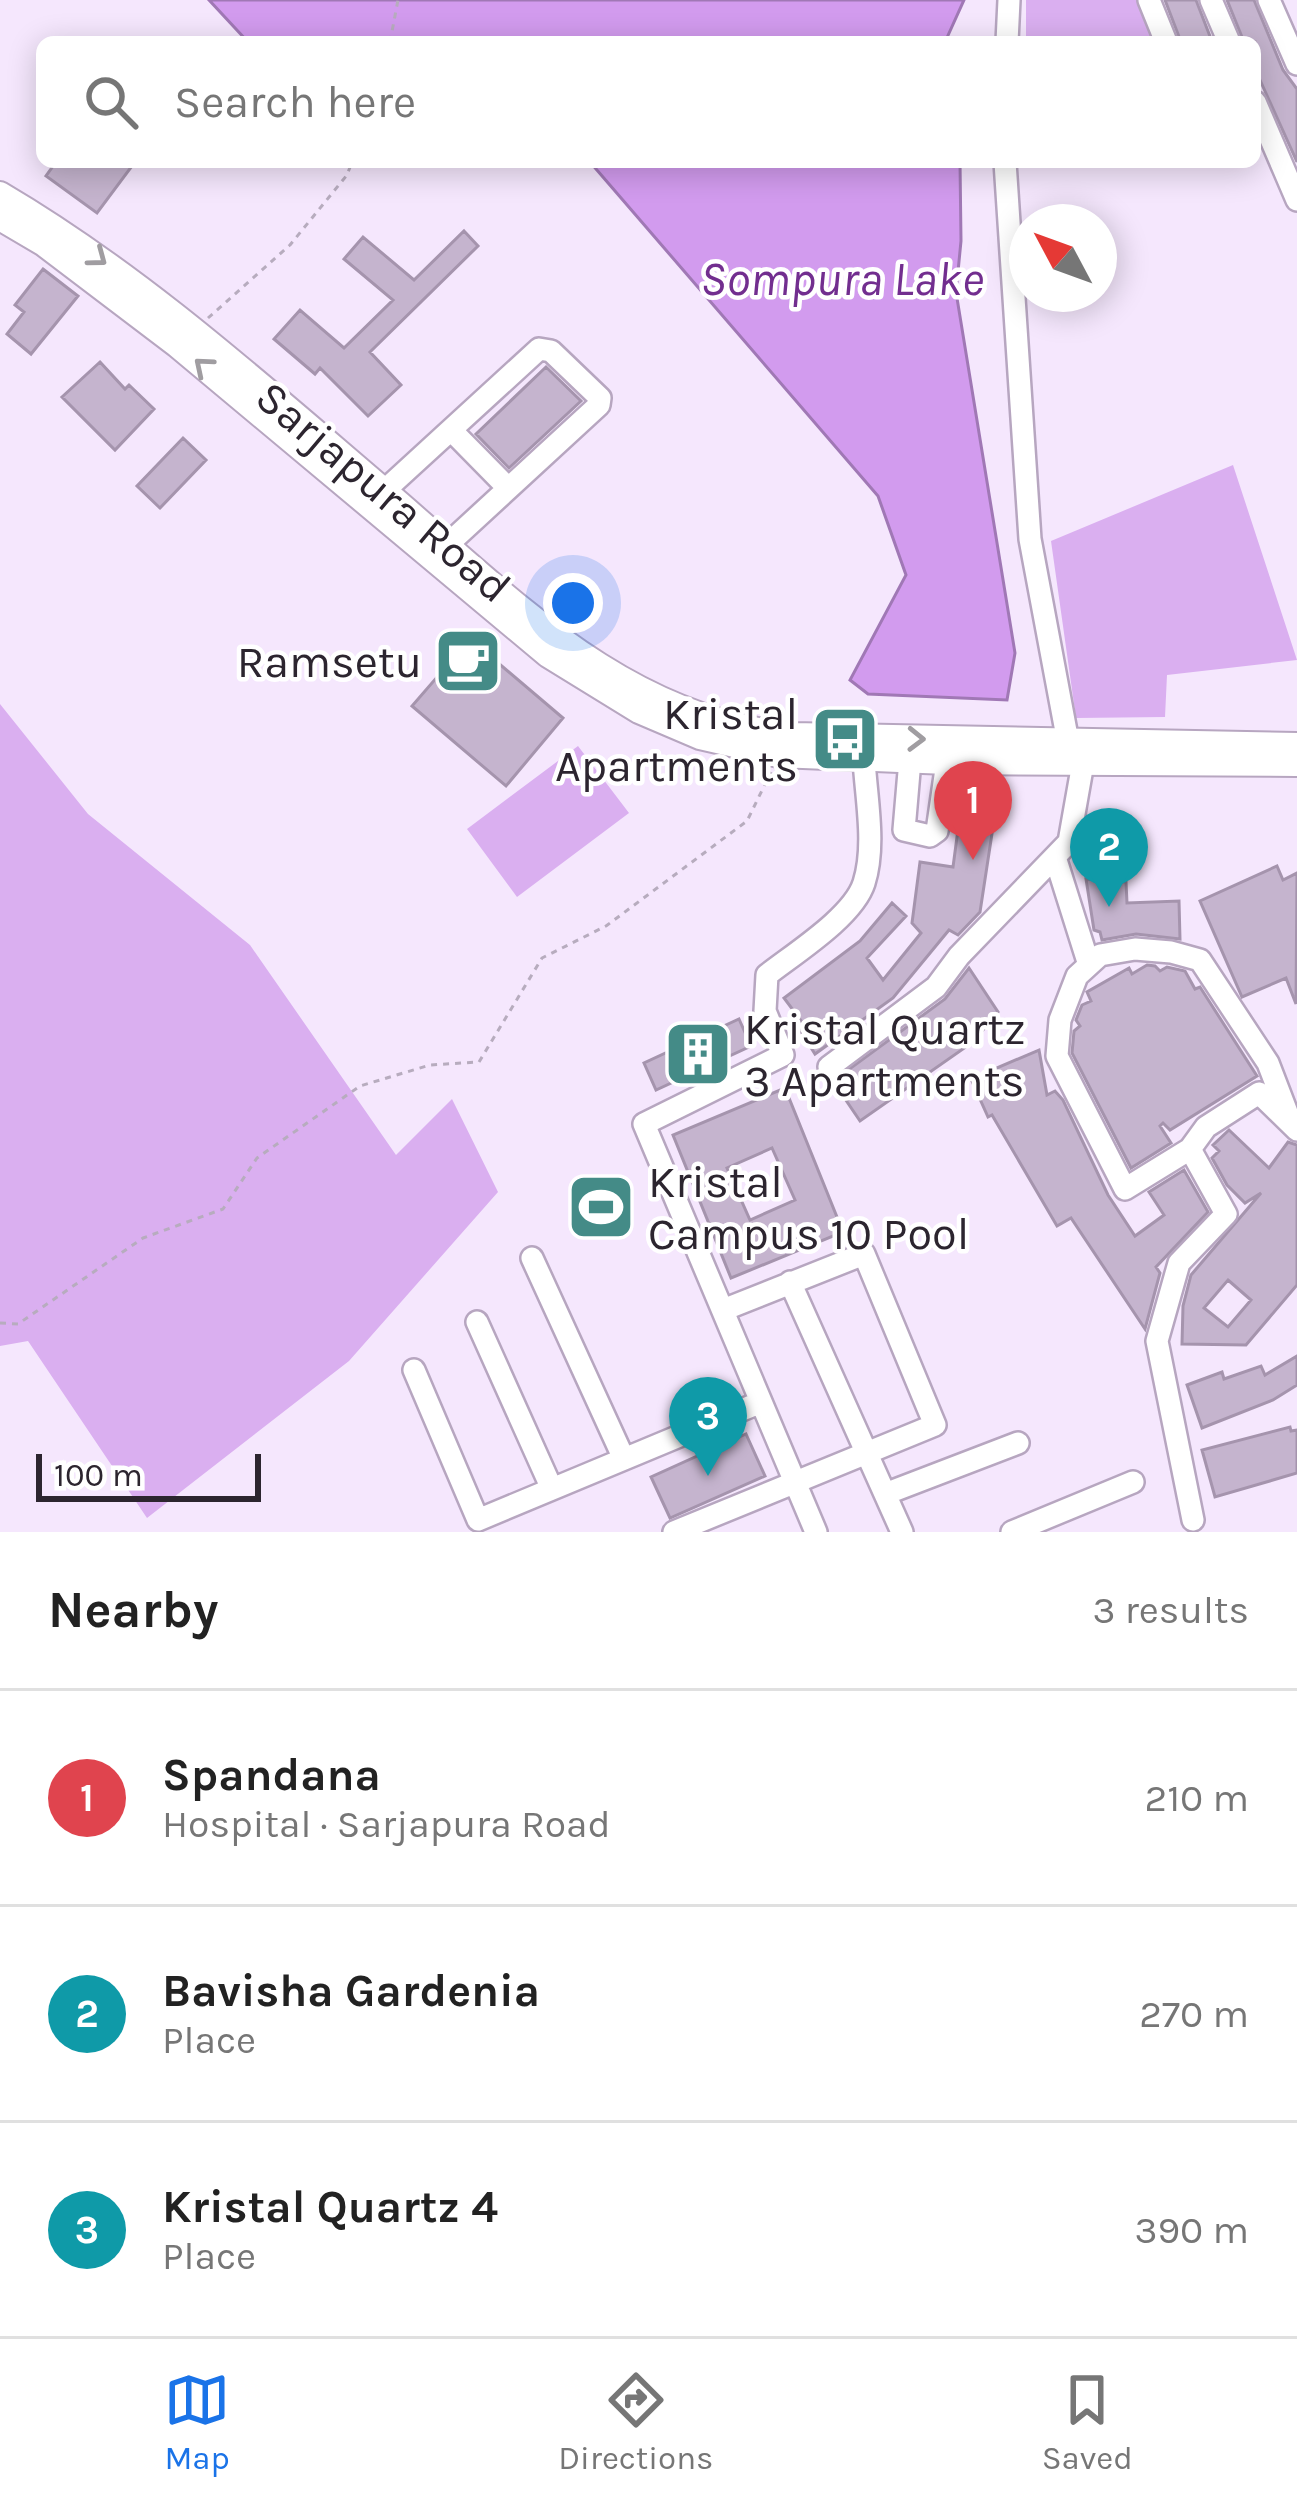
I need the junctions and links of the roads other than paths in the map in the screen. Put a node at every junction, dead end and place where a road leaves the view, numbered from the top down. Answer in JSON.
{"nodes":[{"id":1,"x":1009,"y":0,"type":"edge"},
{"id":2,"x":1149,"y":0,"type":"edge"},
{"id":3,"x":1211,"y":0,"type":"edge"},
{"id":4,"x":1269,"y":0,"type":"edge"},
{"id":5,"x":1007,"y":36,"type":"edge"},
{"id":6,"x":1164,"y":36,"type":"edge"},
{"id":7,"x":1226,"y":36,"type":"edge"},
{"id":8,"x":1297,"y":64,"type":"edge"},
{"id":9,"x":1261,"y":116,"type":"edge"},
{"id":10,"x":1006,"y":168,"type":"edge"},
{"id":11,"x":0,"y":194,"type":"edge"},
{"id":12,"x":1297,"y":200,"type":"edge"},
{"id":13,"x":0,"y":218,"type":"edge"},
{"id":14,"x":451,"y":430,"type":"junction"},
{"id":15,"x":332,"y":459,"type":"junction"},
{"id":16,"x":508,"y":488,"type":"junction"},
{"id":17,"x":384,"y":491,"type":"junction"},
{"id":18,"x":447,"y":545,"type":"junction"},
{"id":19,"x":1297,"y":745,"type":"edge"},
{"id":20,"x":864,"y":749,"type":"junction"},
{"id":21,"x":1075,"y":753,"type":"junction"},
{"id":22,"x":1199,"y":754,"type":"junction"},
{"id":23,"x":910,"y":760,"type":"junction"},
{"id":24,"x":947,"y":762,"type":"junction"},
{"id":25,"x":1297,"y":764,"type":"edge"},
{"id":26,"x":1055,"y":856,"type":"junction"},
{"id":27,"x":1090,"y":965,"type":"junction"},
{"id":28,"x":829,"y":1066,"type":"dead end"},
{"id":29,"x":1294,"y":1126,"type":"edge"},
{"id":30,"x":1190,"y":1149,"type":"junction"},
{"id":31,"x":532,"y":1258,"type":"dead end"},
{"id":32,"x":790,"y":1282,"type":"junction"},
{"id":33,"x":723,"y":1310,"type":"junction"},
{"id":34,"x":477,"y":1322,"type":"dead end"},
{"id":35,"x":414,"y":1370,"type":"dead end"},
{"id":36,"x":761,"y":1402,"type":"junction"},
{"id":37,"x":1018,"y":1443,"type":"dead end"},
{"id":38,"x":866,"y":1451,"type":"junction"},
{"id":39,"x":623,"y":1459,"type":"junction"},
{"id":40,"x":795,"y":1481,"type":"junction"},
{"id":41,"x":1132,"y":1482,"type":"dead end"},
{"id":42,"x":552,"y":1489,"type":"junction"},
{"id":43,"x":885,"y":1494,"type":"junction"},
{"id":44,"x":1192,"y":1520,"type":"dead end"},
{"id":45,"x":714,"y":1524,"type":"edge"},
{"id":46,"x":674,"y":1532,"type":"edge"},
{"id":47,"x":816,"y":1532,"type":"edge"},
{"id":48,"x":902,"y":1532,"type":"edge"},
{"id":49,"x":1012,"y":1532,"type":"edge"}],
"edges":[{"from":1,"to":5,"type":"street"},
{"from":2,"to":6,"type":"street"},
{"from":3,"to":7,"type":"street"},
{"from":4,"to":8,"type":"street"},
{"from":9,"to":12,"type":"street"},
{"from":10,"to":21,"type":"street"},
{"from":11,"to":15,"type":"main road","name":"Sarjapura Road","one_way":true},
{"from":15,"to":13,"type":"main road","name":"Sarjapura Road","one_way":true},
{"from":14,"to":16,"type":"street"},
{"from":14,"to":16,"type":"street"},
{"from":14,"to":17,"type":"street"},
{"from":15,"to":17,"type":"main road","name":"Sarjapura Road"},
{"from":15,"to":20,"type":"main road","name":"Sarjapura Road"},
{"from":16,"to":18,"type":"street"},
{"from":17,"to":18,"type":"main road","name":"Sarjapura Road"},
{"from":18,"to":20,"type":"main road","name":"Sarjapura Road"},
{"from":19,"to":22,"type":"main road","name":"Sarjapura Road"},
{"from":20,"to":21,"type":"main road","name":"Sarjapura Road","one_way":true},
{"from":20,"to":23,"type":"main road","name":"Sarjapura Road"},
{"from":20,"to":33,"type":"street"},
{"from":21,"to":22,"type":"main road","name":"Sarjapura Road"},
{"from":21,"to":24,"type":"main road","name":"Sarjapura Road"},
{"from":21,"to":26,"type":"street"},
{"from":22,"to":25,"type":"main road","name":"Sarjapura Road"},
{"from":23,"to":24,"type":"main road","name":"Sarjapura Road"},
{"from":23,"to":24,"type":"street"},
{"from":26,"to":27,"type":"street"},
{"from":26,"to":28,"type":"street"},
{"from":27,"to":29,"type":"street"},
{"from":27,"to":30,"type":"street"},
{"from":29,"to":30,"type":"street"},
{"from":30,"to":44,"type":"street"},
{"from":31,"to":39,"type":"street"},
{"from":32,"to":33,"type":"street"},
{"from":32,"to":38,"type":"street"},
{"from":32,"to":38,"type":"street"},
{"from":33,"to":36,"type":"street"},
{"from":34,"to":42,"type":"street"},
{"from":35,"to":42,"type":"street"},
{"from":36,"to":39,"type":"street"},
{"from":36,"to":40,"type":"street"},
{"from":37,"to":43,"type":"street"},
{"from":38,"to":40,"type":"street"},
{"from":38,"to":43,"type":"street"},
{"from":39,"to":42,"type":"street"},
{"from":40,"to":45,"type":"street"},
{"from":40,"to":47,"type":"street"},
{"from":41,"to":49,"type":"street"},
{"from":43,"to":48,"type":"street"},
{"from":45,"to":46,"type":"street"}]}
